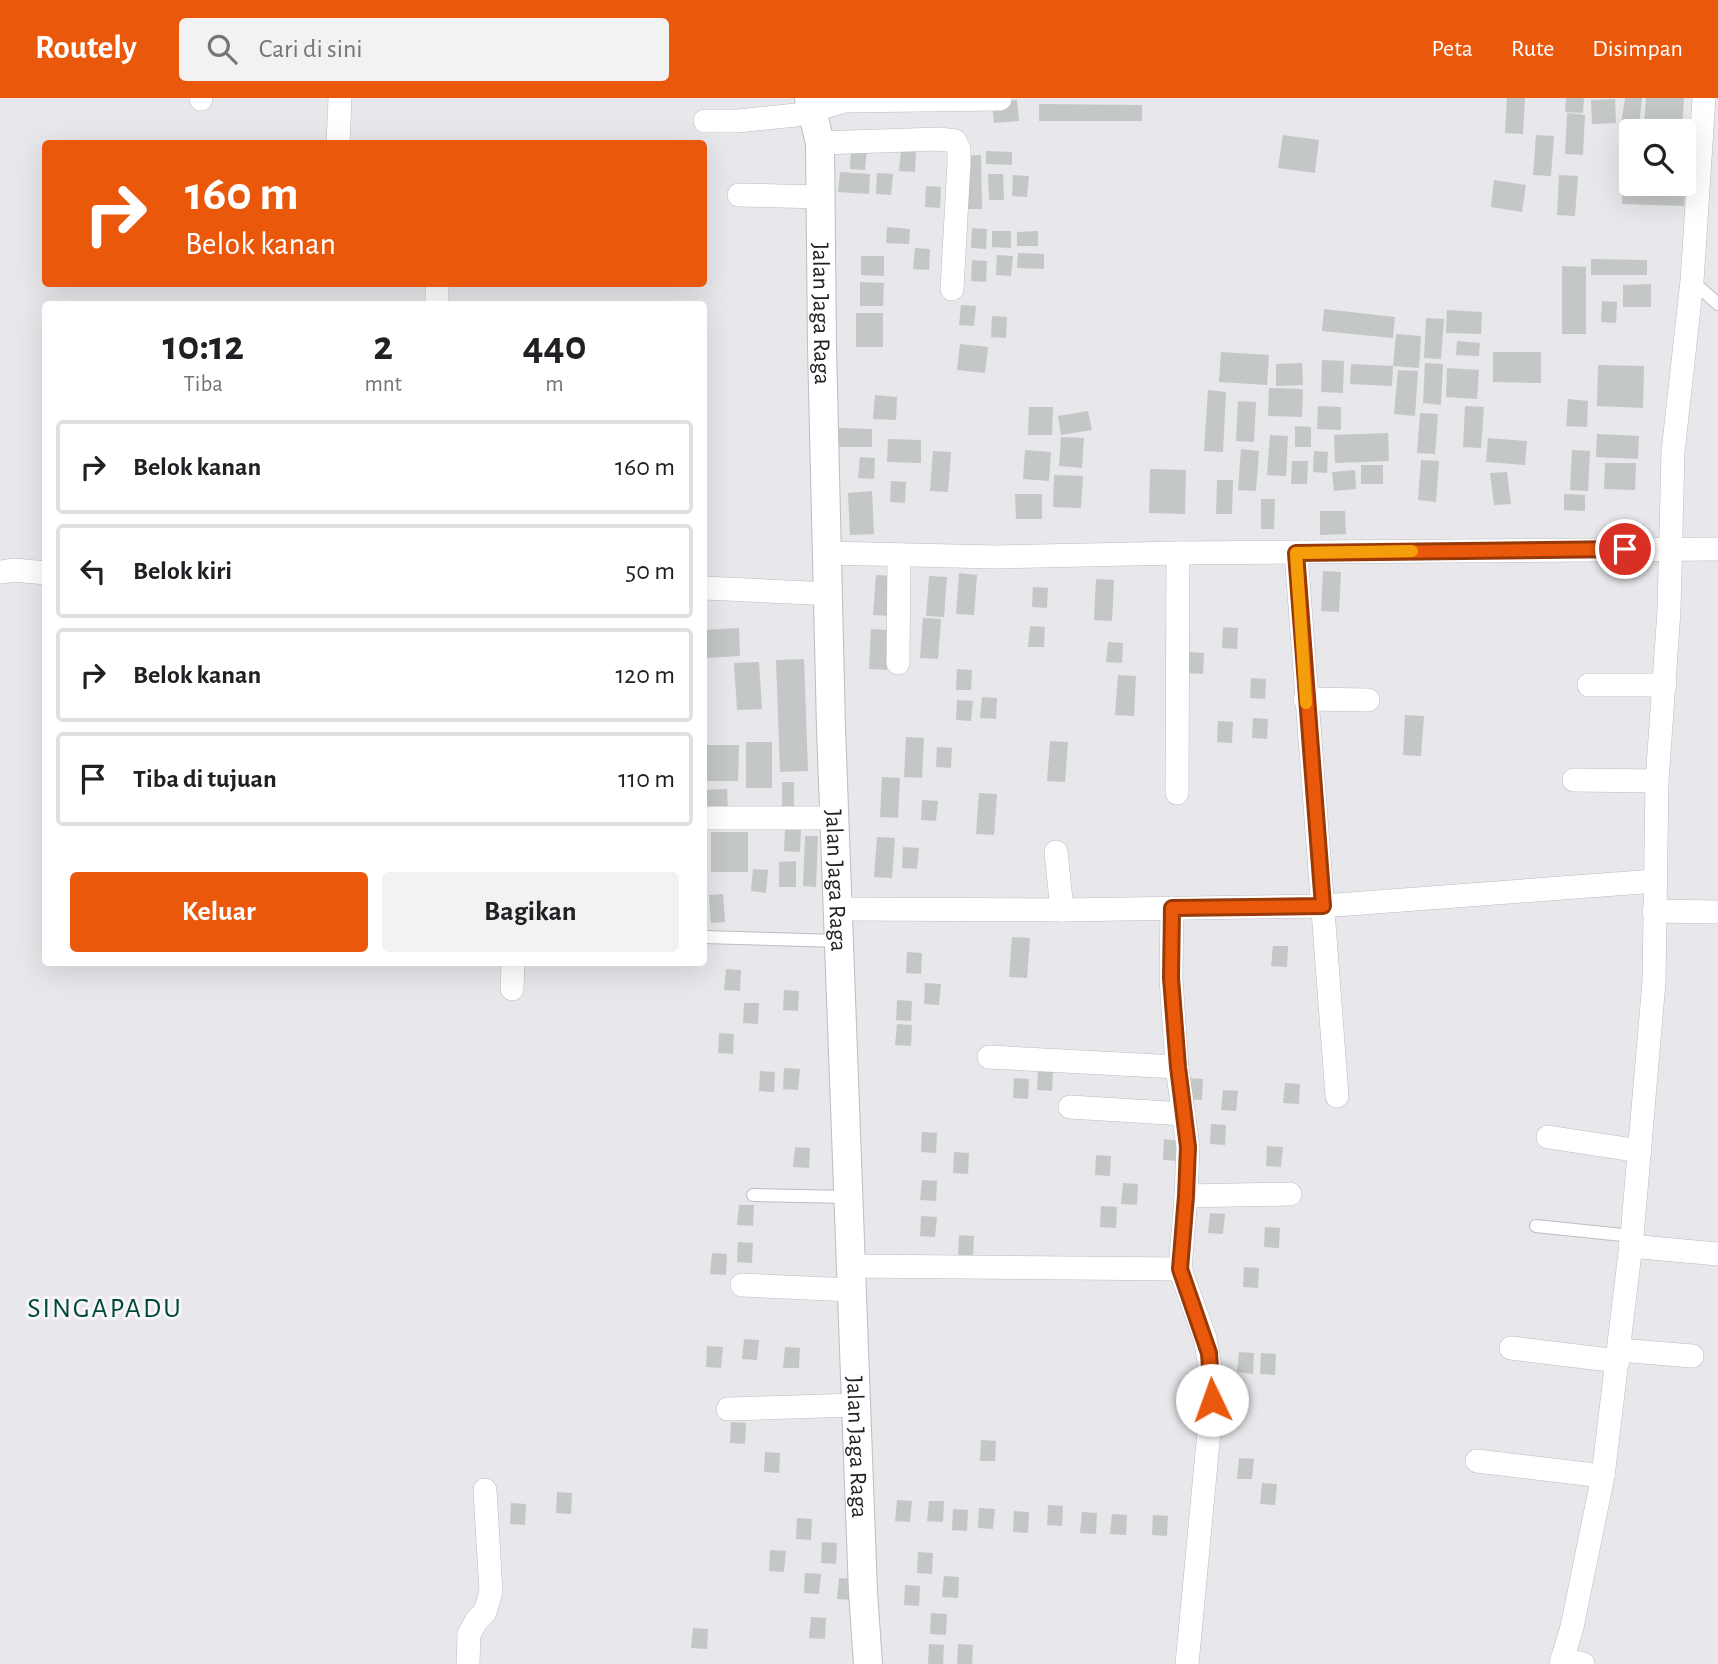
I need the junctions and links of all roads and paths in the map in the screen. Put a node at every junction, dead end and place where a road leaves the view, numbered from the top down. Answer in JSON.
{"nodes":[{"id":1,"x":340,"y":98,"type":"edge"},
{"id":2,"x":1704,"y":98,"type":"edge"},
{"id":3,"x":1000,"y":99,"type":"edge"},
{"id":4,"x":705,"y":121,"type":"dead end"},
{"id":5,"x":816,"y":121,"type":"edge"},
{"id":6,"x":338,"y":140,"type":"edge"},
{"id":7,"x":739,"y":195,"type":"dead end"},
{"id":8,"x":820,"y":197,"type":"junction"},
{"id":9,"x":1692,"y":281,"type":"junction"},
{"id":10,"x":952,"y":289,"type":"dead end"},
{"id":11,"x":1718,"y":304,"type":"edge"},
{"id":12,"x":1671,"y":549,"type":"junction"},
{"id":13,"x":1718,"y":549,"type":"edge"},
{"id":14,"x":827,"y":553,"type":"junction"},
{"id":15,"x":1178,"y":553,"type":"junction"},
{"id":16,"x":1296,"y":553,"type":"junction"},
{"id":17,"x":900,"y":555,"type":"junction"},
{"id":18,"x":5,"y":568,"type":"edge"},
{"id":19,"x":42,"y":573,"type":"edge"},
{"id":20,"x":707,"y":587,"type":"edge"},
{"id":21,"x":830,"y":594,"type":"junction"},
{"id":22,"x":898,"y":663,"type":"dead end"},
{"id":23,"x":1589,"y":685,"type":"dead end"},
{"id":24,"x":1665,"y":685,"type":"junction"},
{"id":25,"x":1306,"y":699,"type":"junction"},
{"id":26,"x":1368,"y":701,"type":"dead end"},
{"id":27,"x":1574,"y":780,"type":"dead end"},
{"id":28,"x":1657,"y":781,"type":"junction"},
{"id":29,"x":1177,"y":793,"type":"dead end"},
{"id":30,"x":707,"y":818,"type":"edge"},
{"id":31,"x":835,"y":818,"type":"junction"},
{"id":32,"x":1056,"y":852,"type":"dead end"},
{"id":33,"x":1655,"y":881,"type":"junction"},
{"id":34,"x":1323,"y":906,"type":"junction"},
{"id":35,"x":1172,"y":908,"type":"junction"},
{"id":36,"x":837,"y":909,"type":"junction"},
{"id":37,"x":1062,"y":910,"type":"junction"},
{"id":38,"x":1654,"y":911,"type":"junction"},
{"id":39,"x":1718,"y":912,"type":"edge"},
{"id":40,"x":707,"y":937,"type":"edge"},
{"id":41,"x":838,"y":941,"type":"junction"},
{"id":42,"x":513,"y":966,"type":"edge"},
{"id":43,"x":512,"y":989,"type":"dead end"},
{"id":44,"x":989,"y":1057,"type":"dead end"},
{"id":45,"x":1178,"y":1067,"type":"junction"},
{"id":46,"x":1337,"y":1096,"type":"dead end"},
{"id":47,"x":1070,"y":1107,"type":"dead end"},
{"id":48,"x":1184,"y":1114,"type":"junction"},
{"id":49,"x":1548,"y":1137,"type":"dead end"},
{"id":50,"x":1640,"y":1151,"type":"junction"},
{"id":51,"x":1290,"y":1194,"type":"dead end"},
{"id":52,"x":753,"y":1195,"type":"dead end"},
{"id":53,"x":1186,"y":1196,"type":"junction"},
{"id":54,"x":850,"y":1197,"type":"junction"},
{"id":55,"x":1536,"y":1226,"type":"dead end"},
{"id":56,"x":1631,"y":1241,"type":"junction"},
{"id":57,"x":1718,"y":1254,"type":"edge"},
{"id":58,"x":1180,"y":1269,"type":"junction"},
{"id":59,"x":852,"y":1278,"type":"junction"},
{"id":60,"x":743,"y":1285,"type":"dead end"},
{"id":61,"x":1511,"y":1348,"type":"dead end"},
{"id":62,"x":1618,"y":1355,"type":"junction"},
{"id":63,"x":1692,"y":1356,"type":"dead end"},
{"id":64,"x":856,"y":1405,"type":"junction"},
{"id":65,"x":728,"y":1409,"type":"dead end"},
{"id":66,"x":1477,"y":1461,"type":"dead end"},
{"id":67,"x":1603,"y":1476,"type":"junction"},
{"id":68,"x":485,"y":1490,"type":"dead end"},
{"id":69,"x":1569,"y":1662,"type":"edge"},
{"id":70,"x":468,"y":1664,"type":"edge"},
{"id":71,"x":868,"y":1664,"type":"edge"},
{"id":72,"x":1187,"y":1664,"type":"edge"}],
"edges":[{"from":1,"to":6,"type":"street"},
{"from":2,"to":9,"type":"street"},
{"from":3,"to":5,"type":"street"},
{"from":4,"to":5,"type":"street"},
{"from":5,"to":8,"type":"street","name":"Jalan Jaga Raga"},
{"from":5,"to":10,"type":"street"},
{"from":7,"to":8,"type":"street"},
{"from":8,"to":14,"type":"street","name":"Jalan Jaga Raga"},
{"from":9,"to":11,"type":"lane"},
{"from":9,"to":12,"type":"street"},
{"from":12,"to":13,"type":"street"},
{"from":12,"to":16,"type":"street"},
{"from":12,"to":24,"type":"street"},
{"from":14,"to":17,"type":"street"},
{"from":14,"to":21,"type":"street","name":"Jalan Jaga Raga"},
{"from":15,"to":16,"type":"street"},
{"from":15,"to":17,"type":"street"},
{"from":15,"to":29,"type":"street"},
{"from":16,"to":25,"type":"street"},
{"from":17,"to":22,"type":"street"},
{"from":18,"to":19,"type":"street"},
{"from":20,"to":21,"type":"street"},
{"from":21,"to":31,"type":"street","name":"Jalan Jaga Raga"},
{"from":23,"to":24,"type":"street"},
{"from":24,"to":28,"type":"street"},
{"from":25,"to":26,"type":"street"},
{"from":25,"to":34,"type":"street"},
{"from":27,"to":28,"type":"street"},
{"from":28,"to":33,"type":"street"},
{"from":30,"to":31,"type":"street"},
{"from":31,"to":36,"type":"street","name":"Jalan Jaga Raga"},
{"from":32,"to":37,"type":"street"},
{"from":33,"to":34,"type":"street"},
{"from":33,"to":38,"type":"street"},
{"from":34,"to":35,"type":"street"},
{"from":34,"to":46,"type":"street"},
{"from":35,"to":37,"type":"street"},
{"from":35,"to":45,"type":"street"},
{"from":36,"to":37,"type":"street"},
{"from":36,"to":41,"type":"street","name":"Jalan Jaga Raga"},
{"from":38,"to":39,"type":"street"},
{"from":38,"to":50,"type":"street"},
{"from":40,"to":41,"type":"lane"},
{"from":41,"to":54,"type":"street","name":"Jalan Jaga Raga"},
{"from":42,"to":43,"type":"street"},
{"from":44,"to":45,"type":"street"},
{"from":45,"to":48,"type":"street"},
{"from":47,"to":48,"type":"street"},
{"from":48,"to":53,"type":"street"},
{"from":49,"to":50,"type":"street"},
{"from":50,"to":56,"type":"street"},
{"from":51,"to":53,"type":"street"},
{"from":52,"to":54,"type":"lane"},
{"from":53,"to":58,"type":"street"},
{"from":54,"to":59,"type":"street","name":"Jalan Jaga Raga"},
{"from":55,"to":56,"type":"lane"},
{"from":56,"to":57,"type":"street"},
{"from":56,"to":62,"type":"street"},
{"from":58,"to":59,"type":"street"},
{"from":58,"to":72,"type":"street"},
{"from":59,"to":60,"type":"street"},
{"from":59,"to":64,"type":"street","name":"Jalan Jaga Raga"},
{"from":61,"to":62,"type":"street"},
{"from":62,"to":63,"type":"street"},
{"from":62,"to":67,"type":"street"},
{"from":64,"to":65,"type":"street"},
{"from":64,"to":71,"type":"street","name":"Jalan Jaga Raga"},
{"from":66,"to":67,"type":"street"},
{"from":67,"to":69,"type":"street"},
{"from":68,"to":70,"type":"street"}]}
